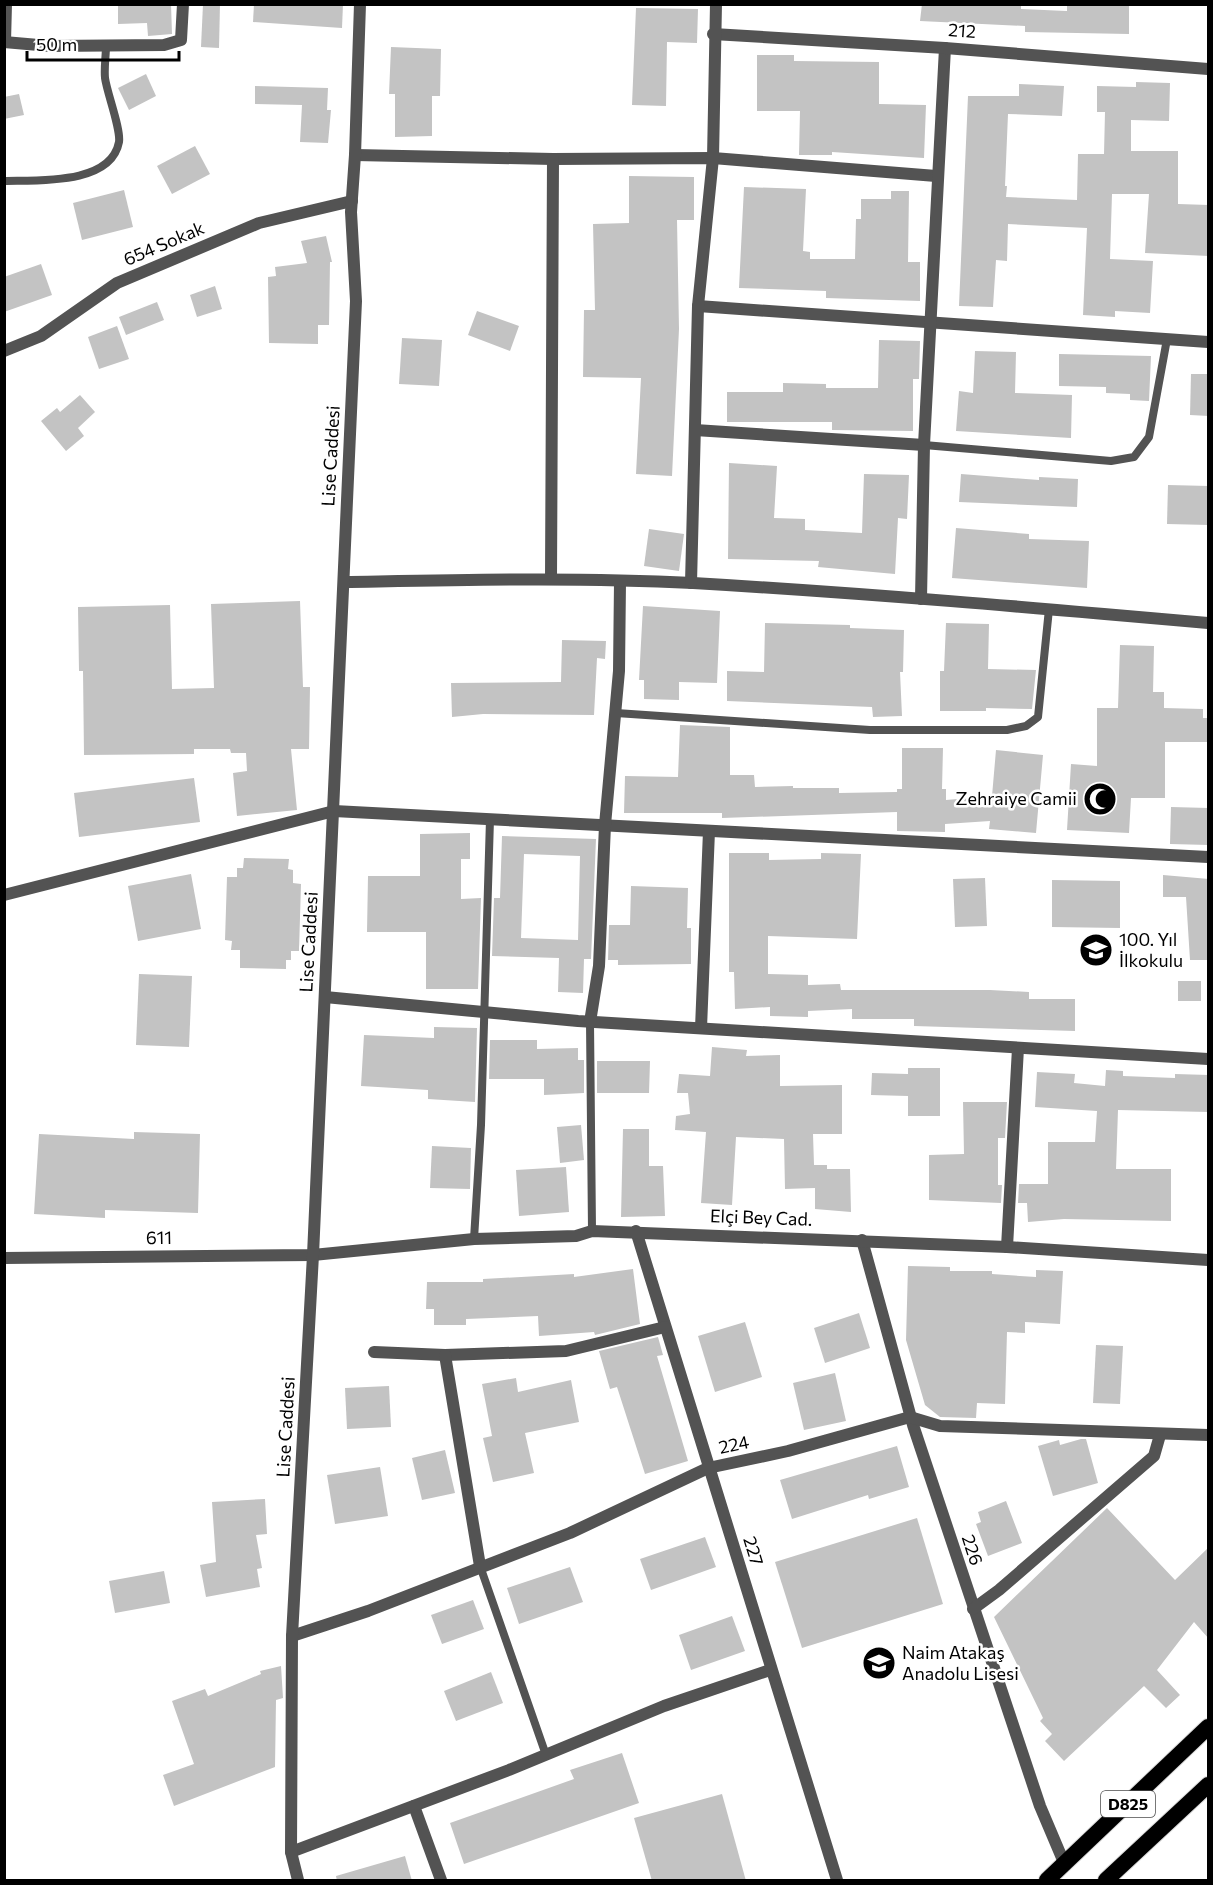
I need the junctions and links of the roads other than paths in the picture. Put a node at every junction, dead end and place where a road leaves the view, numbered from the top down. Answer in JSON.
{"nodes":[{"id":1,"x":6,"y":4,"type":"edge"},
{"id":2,"x":183,"y":4,"type":"edge"},
{"id":3,"x":360,"y":4,"type":"edge"},
{"id":4,"x":716,"y":4,"type":"edge"},
{"id":5,"x":713,"y":34,"type":"junction"},
{"id":6,"x":5,"y":42,"type":"edge"},
{"id":7,"x":106,"y":45,"type":"junction"},
{"id":8,"x":945,"y":48,"type":"junction"},
{"id":9,"x":1209,"y":69,"type":"edge"},
{"id":10,"x":355,"y":155,"type":"junction"},
{"id":11,"x":713,"y":158,"type":"junction"},
{"id":12,"x":553,"y":159,"type":"junction"},
{"id":13,"x":936,"y":176,"type":"junction"},
{"id":14,"x":4,"y":182,"type":"edge"},
{"id":15,"x":352,"y":201,"type":"junction"},
{"id":16,"x":698,"y":306,"type":"junction"},
{"id":17,"x":931,"y":324,"type":"junction"},
{"id":18,"x":1167,"y":339,"type":"junction"},
{"id":19,"x":1209,"y":342,"type":"edge"},
{"id":20,"x":4,"y":351,"type":"edge"},
{"id":21,"x":695,"y":430,"type":"junction"},
{"id":22,"x":924,"y":445,"type":"junction"},
{"id":23,"x":551,"y":579,"type":"junction"},
{"id":24,"x":344,"y":582,"type":"junction"},
{"id":25,"x":620,"y":582,"type":"junction"},
{"id":26,"x":691,"y":583,"type":"junction"},
{"id":27,"x":921,"y":599,"type":"junction"},
{"id":28,"x":1049,"y":609,"type":"junction"},
{"id":29,"x":1209,"y":623,"type":"edge"},
{"id":30,"x":616,"y":713,"type":"junction"},
{"id":31,"x":334,"y":811,"type":"junction"},
{"id":32,"x":490,"y":819,"type":"junction"},
{"id":33,"x":605,"y":825,"type":"junction"},
{"id":34,"x":710,"y":831,"type":"junction"},
{"id":35,"x":1209,"y":856,"type":"edge"},
{"id":36,"x":4,"y":895,"type":"edge"},
{"id":37,"x":325,"y":997,"type":"junction"},
{"id":38,"x":483,"y":1012,"type":"junction"},
{"id":39,"x":590,"y":1022,"type":"junction"},
{"id":40,"x":700,"y":1028,"type":"junction"},
{"id":41,"x":1018,"y":1048,"type":"junction"},
{"id":42,"x":1209,"y":1059,"type":"edge"},
{"id":43,"x":592,"y":1231,"type":"junction"},
{"id":44,"x":636,"y":1231,"type":"junction"},
{"id":45,"x":474,"y":1239,"type":"junction"},
{"id":46,"x":862,"y":1240,"type":"junction"},
{"id":47,"x":1007,"y":1247,"type":"junction"},
{"id":48,"x":313,"y":1255,"type":"junction"},
{"id":49,"x":4,"y":1258,"type":"edge"},
{"id":50,"x":1209,"y":1260,"type":"edge"},
{"id":51,"x":665,"y":1327,"type":"junction"},
{"id":52,"x":374,"y":1352,"type":"dead end"},
{"id":53,"x":445,"y":1355,"type":"junction"},
{"id":54,"x":910,"y":1417,"type":"junction"},
{"id":55,"x":1160,"y":1435,"type":"junction"},
{"id":56,"x":1209,"y":1435,"type":"edge"},
{"id":57,"x":708,"y":1468,"type":"junction"},
{"id":58,"x":480,"y":1566,"type":"junction"},
{"id":59,"x":973,"y":1609,"type":"junction"},
{"id":60,"x":292,"y":1636,"type":"junction"},
{"id":61,"x":770,"y":1670,"type":"junction"},
{"id":62,"x":1209,"y":1727,"type":"edge"},
{"id":63,"x":546,"y":1755,"type":"junction"},
{"id":64,"x":1209,"y":1785,"type":"edge"},
{"id":65,"x":414,"y":1806,"type":"junction"},
{"id":66,"x":291,"y":1852,"type":"junction"},
{"id":67,"x":1065,"y":1865,"type":"junction"},
{"id":68,"x":298,"y":1881,"type":"edge"},
{"id":69,"x":441,"y":1881,"type":"edge"},
{"id":70,"x":837,"y":1881,"type":"edge"},
{"id":71,"x":1047,"y":1881,"type":"edge"},
{"id":72,"x":1106,"y":1881,"type":"edge"}],
"edges":[{"from":1,"to":6,"type":"street"},
{"from":2,"to":7,"type":"street"},
{"from":3,"to":10,"type":"street","name":"Lise Caddesi"},
{"from":4,"to":5,"type":"street"},
{"from":5,"to":8,"type":"street","name":"212"},
{"from":5,"to":11,"type":"street"},
{"from":6,"to":7,"type":"street"},
{"from":7,"to":14,"type":"lane"},
{"from":8,"to":9,"type":"street","name":"212"},
{"from":8,"to":13,"type":"street"},
{"from":10,"to":12,"type":"street"},
{"from":10,"to":15,"type":"street","name":"Lise Caddesi"},
{"from":11,"to":12,"type":"street"},
{"from":11,"to":13,"type":"street"},
{"from":11,"to":16,"type":"street"},
{"from":12,"to":23,"type":"street"},
{"from":13,"to":17,"type":"street"},
{"from":15,"to":20,"type":"street","name":"654 Sokak"},
{"from":15,"to":24,"type":"street","name":"Lise Caddesi"},
{"from":16,"to":17,"type":"street"},
{"from":16,"to":21,"type":"street"},
{"from":17,"to":18,"type":"street"},
{"from":17,"to":22,"type":"street"},
{"from":18,"to":19,"type":"street"},
{"from":18,"to":22,"type":"lane"},
{"from":21,"to":22,"type":"street"},
{"from":21,"to":26,"type":"street"},
{"from":22,"to":27,"type":"street"},
{"from":23,"to":24,"type":"street"},
{"from":23,"to":25,"type":"street"},
{"from":24,"to":31,"type":"street","name":"Lise Caddesi"},
{"from":25,"to":26,"type":"street"},
{"from":25,"to":30,"type":"street"},
{"from":26,"to":27,"type":"street"},
{"from":27,"to":28,"type":"street"},
{"from":28,"to":29,"type":"street"},
{"from":28,"to":30,"type":"lane"},
{"from":30,"to":33,"type":"street"},
{"from":31,"to":32,"type":"street"},
{"from":31,"to":36,"type":"street"},
{"from":31,"to":37,"type":"street","name":"Lise Caddesi"},
{"from":32,"to":33,"type":"street"},
{"from":32,"to":38,"type":"lane"},
{"from":33,"to":34,"type":"street"},
{"from":33,"to":39,"type":"street"},
{"from":34,"to":35,"type":"street"},
{"from":34,"to":40,"type":"street"},
{"from":37,"to":38,"type":"street"},
{"from":37,"to":48,"type":"street","name":"Lise Caddesi"},
{"from":38,"to":39,"type":"street"},
{"from":38,"to":45,"type":"lane"},
{"from":39,"to":40,"type":"street"},
{"from":39,"to":43,"type":"lane"},
{"from":40,"to":41,"type":"street"},
{"from":41,"to":42,"type":"street"},
{"from":41,"to":47,"type":"street"},
{"from":43,"to":44,"type":"street","name":"Elçi Bey Cad."},
{"from":43,"to":45,"type":"street","name":"Elçi Bey Cad."},
{"from":44,"to":46,"type":"street","name":"Elçi Bey Cad."},
{"from":44,"to":51,"type":"street","name":"227"},
{"from":45,"to":48,"type":"street","name":"Elçi Bey Cad."},
{"from":46,"to":47,"type":"street","name":"Elçi Bey Cad."},
{"from":46,"to":54,"type":"street","name":"226"},
{"from":47,"to":50,"type":"street","name":"Elçi Bey Cad."},
{"from":48,"to":49,"type":"street","name":"611"},
{"from":48,"to":60,"type":"street","name":"Lise Caddesi"},
{"from":51,"to":53,"type":"street"},
{"from":51,"to":57,"type":"street","name":"227"},
{"from":52,"to":53,"type":"street"},
{"from":53,"to":58,"type":"street"},
{"from":54,"to":55,"type":"street"},
{"from":54,"to":57,"type":"street","name":"224"},
{"from":54,"to":59,"type":"street","name":"226"},
{"from":55,"to":56,"type":"street"},
{"from":55,"to":59,"type":"street"},
{"from":57,"to":58,"type":"street","name":"224"},
{"from":57,"to":61,"type":"street","name":"227"},
{"from":58,"to":60,"type":"street","name":"224"},
{"from":58,"to":63,"type":"lane"},
{"from":59,"to":67,"type":"street","name":"226"},
{"from":60,"to":66,"type":"street","name":"Lise Caddesi"},
{"from":61,"to":63,"type":"street"},
{"from":61,"to":70,"type":"street","name":"227"},
{"from":62,"to":67,"type":"highway","number":"D825"},
{"from":63,"to":65,"type":"street"},
{"from":64,"to":72,"type":"highway","number":"D825"},
{"from":65,"to":66,"type":"street"},
{"from":65,"to":69,"type":"street"},
{"from":66,"to":68,"type":"street","name":"Lise Caddesi"},
{"from":67,"to":71,"type":"highway","number":"D825"}]}
